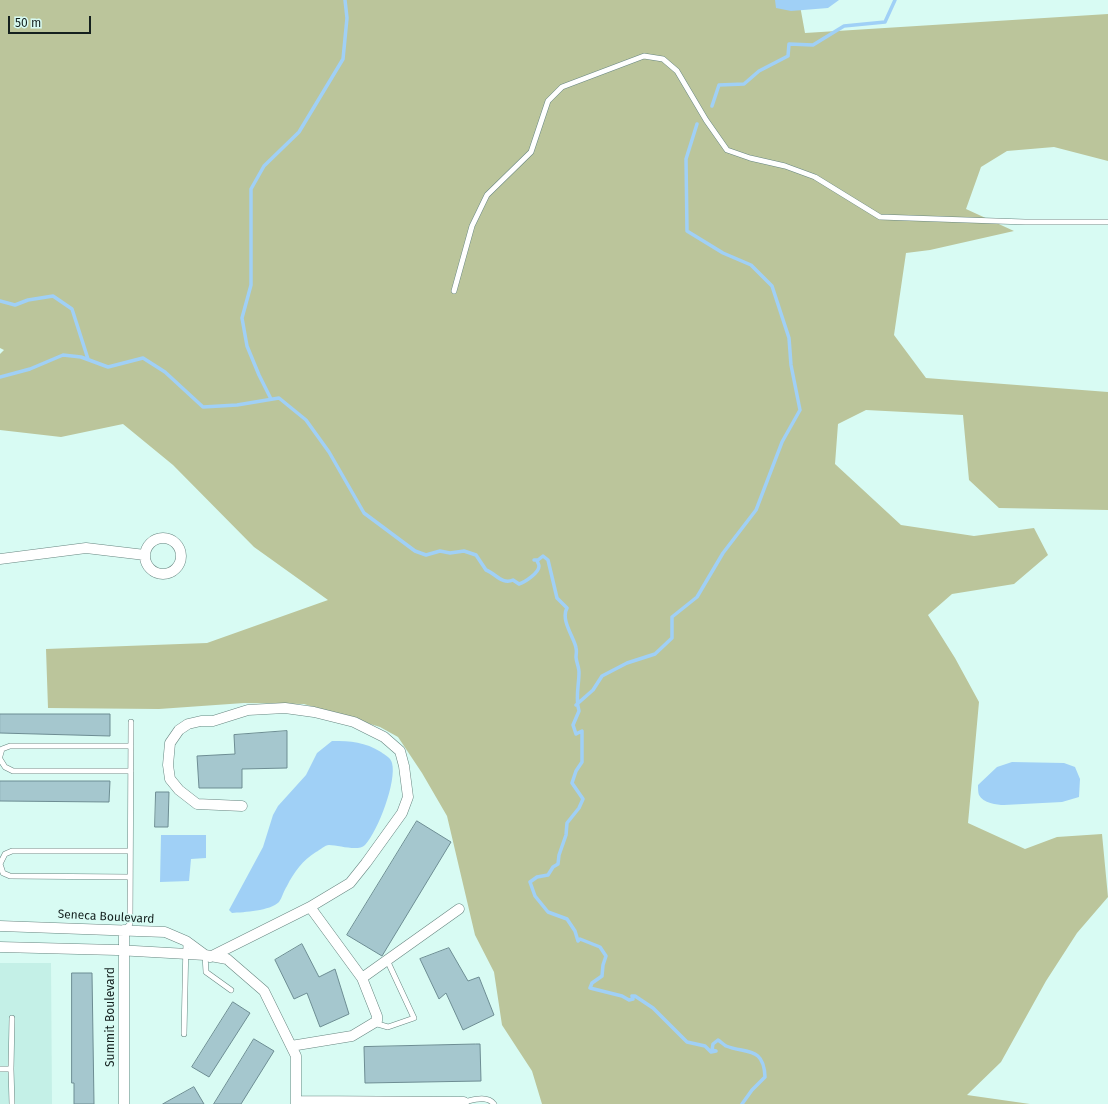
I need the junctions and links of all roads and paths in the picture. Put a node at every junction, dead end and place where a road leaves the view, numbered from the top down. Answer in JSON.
{"nodes":[{"id":1,"x":1108,"y":222,"type":"edge"},
{"id":2,"x":454,"y":291,"type":"dead end"},
{"id":3,"x":145,"y":555,"type":"dead end"},
{"id":4,"x":0,"y":559,"type":"edge"},
{"id":5,"x":131,"y":722,"type":"dead end"},
{"id":6,"x":131,"y":746,"type":"junction"},
{"id":7,"x":0,"y":756,"type":"edge"},
{"id":8,"x":0,"y":759,"type":"edge"},
{"id":9,"x":131,"y":771,"type":"junction"},
{"id":10,"x":242,"y":806,"type":"dead end"},
{"id":11,"x":130,"y":850,"type":"junction"},
{"id":12,"x":130,"y":877,"type":"junction"},
{"id":13,"x":310,"y":907,"type":"junction"},
{"id":14,"x":459,"y":909,"type":"dead end"},
{"id":15,"x":0,"y":926,"type":"edge"},
{"id":16,"x":124,"y":930,"type":"junction"},
{"id":17,"x":186,"y":940,"type":"junction"},
{"id":18,"x":0,"y":947,"type":"edge"},
{"id":19,"x":124,"y":951,"type":"junction"},
{"id":20,"x":186,"y":954,"type":"junction"},
{"id":21,"x":208,"y":956,"type":"junction"},
{"id":22,"x":387,"y":960,"type":"junction"},
{"id":23,"x":362,"y":978,"type":"junction"},
{"id":24,"x":231,"y":990,"type":"dead end"},
{"id":25,"x":12,"y":1018,"type":"dead end"},
{"id":26,"x":374,"y":1023,"type":"junction"},
{"id":27,"x":184,"y":1034,"type":"dead end"},
{"id":28,"x":291,"y":1046,"type":"junction"},
{"id":29,"x":0,"y":1069,"type":"edge"},
{"id":30,"x":11,"y":1069,"type":"junction"},
{"id":31,"x":296,"y":1103,"type":"edge"},
{"id":32,"x":384,"y":1103,"type":"edge"},
{"id":33,"x":464,"y":1103,"type":"edge"},
{"id":34,"x":12,"y":1104,"type":"edge"},
{"id":35,"x":124,"y":1104,"type":"edge"},
{"id":36,"x":494,"y":1104,"type":"edge"}],
"edges":[{"from":1,"to":2,"type":"lane"},
{"from":3,"to":4,"type":"street"},
{"from":5,"to":6,"type":"lane"},
{"from":6,"to":7,"type":"lane"},
{"from":6,"to":9,"type":"lane"},
{"from":8,"to":9,"type":"lane"},
{"from":9,"to":11,"type":"lane"},
{"from":10,"to":13,"type":"street"},
{"from":11,"to":12,"type":"lane"},
{"from":11,"to":12,"type":"lane"},
{"from":12,"to":16,"type":"lane"},
{"from":13,"to":21,"type":"street"},
{"from":13,"to":23,"type":"street"},
{"from":14,"to":22,"type":"street"},
{"from":15,"to":16,"type":"street","name":"Seneca Boulevard"},
{"from":16,"to":17,"type":"street","name":"Seneca Boulevard"},
{"from":16,"to":19,"type":"street","name":"Summit Boulevard"},
{"from":17,"to":20,"type":"lane"},
{"from":17,"to":21,"type":"street","name":"Seneca Boulevard"},
{"from":18,"to":19,"type":"street","name":"Seneca Boulevard"},
{"from":19,"to":20,"type":"street","name":"Seneca Boulevard"},
{"from":19,"to":35,"type":"street","name":"Summit Boulevard"},
{"from":20,"to":21,"type":"street","name":"Seneca Boulevard"},
{"from":20,"to":27,"type":"lane"},
{"from":21,"to":24,"type":"lane"},
{"from":21,"to":28,"type":"street","name":"Seneca Boulevard"},
{"from":22,"to":23,"type":"street"},
{"from":22,"to":26,"type":"lane"},
{"from":23,"to":26,"type":"street"},
{"from":25,"to":30,"type":"lane"},
{"from":26,"to":28,"type":"street"},
{"from":28,"to":31,"type":"street","name":"Seneca Boulevard"},
{"from":29,"to":30,"type":"lane"},
{"from":30,"to":34,"type":"lane"},
{"from":31,"to":32,"type":"street"},
{"from":32,"to":33,"type":"street"},
{"from":33,"to":36,"type":"lane"}]}
